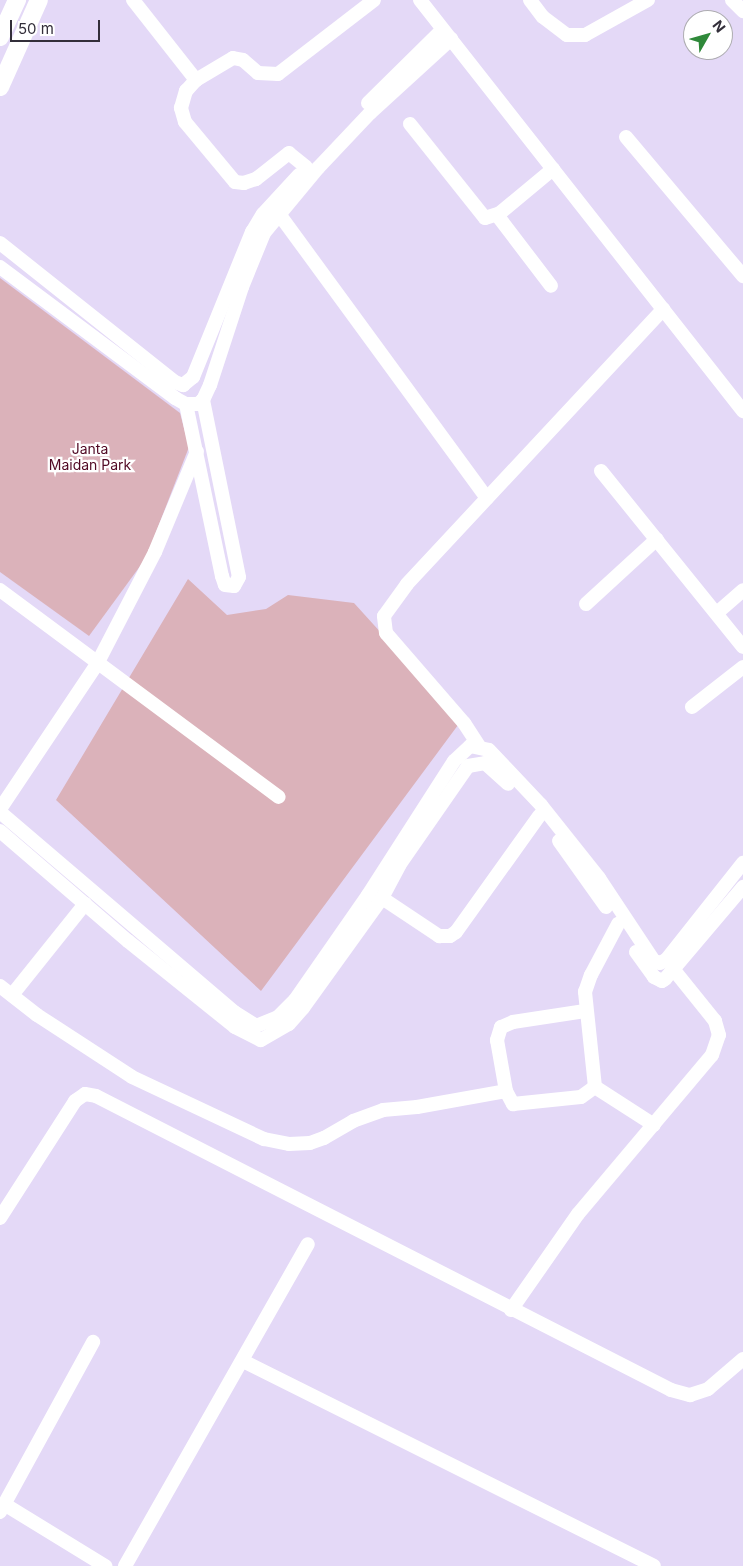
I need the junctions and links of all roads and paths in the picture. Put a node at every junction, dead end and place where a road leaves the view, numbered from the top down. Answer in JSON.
{"nodes":[{"id":1,"x":18,"y":0,"type":"edge"},
{"id":2,"x":39,"y":0,"type":"edge"},
{"id":3,"x":133,"y":0,"type":"edge"},
{"id":4,"x":374,"y":0,"type":"edge"},
{"id":5,"x":420,"y":0,"type":"edge"},
{"id":6,"x":530,"y":0,"type":"edge"},
{"id":7,"x":648,"y":0,"type":"edge"},
{"id":8,"x":732,"y":0,"type":"edge"},
{"id":9,"x":743,"y":11,"type":"edge"},
{"id":10,"x":447,"y":35,"type":"junction"},
{"id":11,"x":0,"y":37,"type":"edge"},
{"id":12,"x":196,"y":80,"type":"junction"},
{"id":13,"x":0,"y":88,"type":"edge"},
{"id":14,"x":410,"y":124,"type":"dead end"},
{"id":15,"x":626,"y":137,"type":"dead end"},
{"id":16,"x":306,"y":167,"type":"junction"},
{"id":17,"x":553,"y":169,"type":"junction"},
{"id":18,"x":279,"y":214,"type":"junction"},
{"id":19,"x":497,"y":215,"type":"junction"},
{"id":20,"x":0,"y":243,"type":"edge"},
{"id":21,"x":0,"y":267,"type":"edge"},
{"id":22,"x":743,"y":276,"type":"edge"},
{"id":23,"x":551,"y":286,"type":"dead end"},
{"id":24,"x":663,"y":309,"type":"junction"},
{"id":25,"x":203,"y":400,"type":"junction"},
{"id":26,"x":186,"y":404,"type":"junction"},
{"id":27,"x":741,"y":405,"type":"edge"},
{"id":28,"x":197,"y":451,"type":"junction"},
{"id":29,"x":601,"y":471,"type":"dead end"},
{"id":30,"x":486,"y":498,"type":"junction"},
{"id":31,"x":657,"y":539,"type":"junction"},
{"id":32,"x":0,"y":590,"type":"edge"},
{"id":33,"x":743,"y":590,"type":"edge"},
{"id":34,"x":586,"y":604,"type":"dead end"},
{"id":35,"x":718,"y":612,"type":"junction"},
{"id":36,"x":743,"y":647,"type":"edge"},
{"id":37,"x":97,"y":664,"type":"junction"},
{"id":38,"x":743,"y":667,"type":"edge"},
{"id":39,"x":692,"y":707,"type":"dead end"},
{"id":40,"x":478,"y":746,"type":"junction"},
{"id":41,"x":278,"y":797,"type":"dead end"},
{"id":42,"x":0,"y":810,"type":"edge"},
{"id":43,"x":539,"y":816,"type":"junction"},
{"id":44,"x":0,"y":831,"type":"edge"},
{"id":45,"x":743,"y":863,"type":"edge"},
{"id":46,"x":743,"y":887,"type":"edge"},
{"id":47,"x":382,"y":898,"type":"junction"},
{"id":48,"x":85,"y":904,"type":"junction"},
{"id":49,"x":618,"y":924,"type":"junction"},
{"id":50,"x":674,"y":970,"type":"junction"},
{"id":51,"x":0,"y":986,"type":"edge"},
{"id":52,"x":12,"y":995,"type":"junction"},
{"id":53,"x":585,"y":1011,"type":"junction"},
{"id":54,"x":595,"y":1087,"type":"junction"},
{"id":55,"x":506,"y":1091,"type":"junction"},
{"id":56,"x":654,"y":1125,"type":"junction"},
{"id":57,"x":0,"y":1218,"type":"edge"},
{"id":58,"x":308,"y":1244,"type":"dead end"},
{"id":59,"x":512,"y":1310,"type":"junction"},
{"id":60,"x":93,"y":1342,"type":"dead end"},
{"id":61,"x":743,"y":1359,"type":"edge"},
{"id":62,"x":242,"y":1361,"type":"junction"},
{"id":63,"x":2,"y":1508,"type":"edge"},
{"id":64,"x":105,"y":1566,"type":"edge"},
{"id":65,"x":125,"y":1566,"type":"edge"},
{"id":66,"x":654,"y":1566,"type":"edge"}],
"edges":[{"from":1,"to":11,"type":"main road"},
{"from":2,"to":13,"type":"main road"},
{"from":3,"to":12,"type":"street"},
{"from":4,"to":12,"type":"street"},
{"from":5,"to":10,"type":"street"},
{"from":6,"to":7,"type":"street"},
{"from":8,"to":9,"type":"street"},
{"from":10,"to":16,"type":"street"},
{"from":10,"to":17,"type":"street"},
{"from":10,"to":18,"type":"street"},
{"from":12,"to":16,"type":"street"},
{"from":14,"to":19,"type":"street"},
{"from":15,"to":22,"type":"street"},
{"from":16,"to":20,"type":"street"},
{"from":17,"to":19,"type":"street"},
{"from":17,"to":24,"type":"street"},
{"from":18,"to":25,"type":"street"},
{"from":18,"to":30,"type":"street"},
{"from":19,"to":23,"type":"street"},
{"from":21,"to":26,"type":"street"},
{"from":24,"to":27,"type":"street"},
{"from":24,"to":30,"type":"street"},
{"from":25,"to":26,"type":"street"},
{"from":25,"to":28,"type":"street"},
{"from":26,"to":28,"type":"street"},
{"from":28,"to":37,"type":"street"},
{"from":29,"to":31,"type":"street"},
{"from":30,"to":40,"type":"street"},
{"from":31,"to":34,"type":"street"},
{"from":31,"to":35,"type":"street"},
{"from":32,"to":37,"type":"street"},
{"from":33,"to":35,"type":"street"},
{"from":35,"to":36,"type":"street"},
{"from":37,"to":41,"type":"street"},
{"from":37,"to":42,"type":"street"},
{"from":38,"to":39,"type":"street"},
{"from":40,"to":42,"type":"street"},
{"from":40,"to":45,"type":"street"},
{"from":43,"to":47,"type":"street"},
{"from":43,"to":47,"type":"street"},
{"from":43,"to":49,"type":"street"},
{"from":44,"to":48,"type":"street"},
{"from":46,"to":50,"type":"street"},
{"from":47,"to":48,"type":"street"},
{"from":48,"to":52,"type":"street"},
{"from":49,"to":50,"type":"street"},
{"from":49,"to":53,"type":"street"},
{"from":50,"to":56,"type":"street"},
{"from":51,"to":52,"type":"street"},
{"from":52,"to":55,"type":"street"},
{"from":53,"to":54,"type":"street"},
{"from":53,"to":55,"type":"street"},
{"from":54,"to":55,"type":"street"},
{"from":54,"to":56,"type":"street"},
{"from":56,"to":59,"type":"street"},
{"from":57,"to":59,"type":"street"},
{"from":58,"to":62,"type":"street"},
{"from":59,"to":61,"type":"street"},
{"from":60,"to":63,"type":"street"},
{"from":62,"to":65,"type":"street"},
{"from":62,"to":66,"type":"street"},
{"from":63,"to":64,"type":"street"}]}
